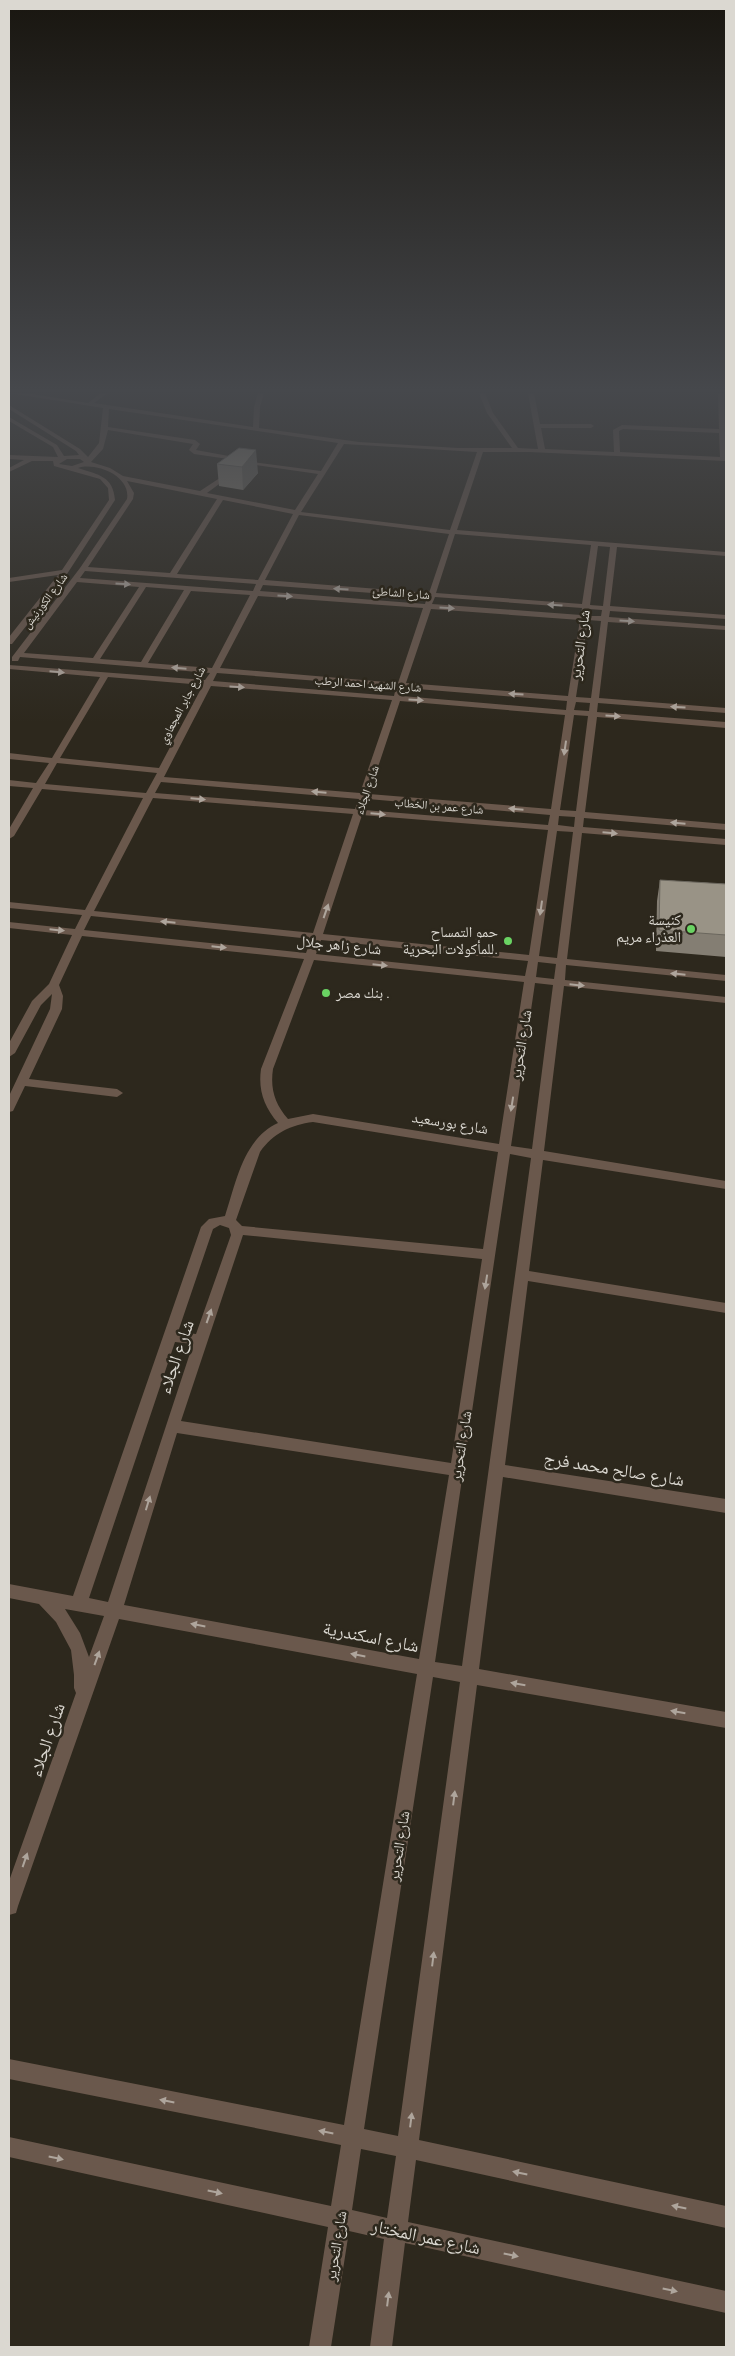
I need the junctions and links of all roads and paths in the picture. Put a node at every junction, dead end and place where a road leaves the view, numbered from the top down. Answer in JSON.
{"nodes":[{"id":1,"x":109,"y":503,"type":"edge"},
{"id":2,"x":127,"y":503,"type":"edge"},
{"id":3,"x":218,"y":503,"type":"edge"},
{"id":4,"x":246,"y":503,"type":"edge"},
{"id":5,"x":304,"y":503,"type":"edge"},
{"id":6,"x":462,"y":503,"type":"edge"},
{"id":7,"x":297,"y":513,"type":"junction"},
{"id":8,"x":452,"y":532,"type":"junction"},
{"id":9,"x":595,"y":544,"type":"junction"},
{"id":10,"x":614,"y":545,"type":"junction"},
{"id":11,"x":726,"y":554,"type":"edge"},
{"id":12,"x":83,"y":569,"type":"junction"},
{"id":13,"x":64,"y":572,"type":"junction"},
{"id":14,"x":172,"y":576,"type":"junction"},
{"id":15,"x":9,"y":580,"type":"edge"},
{"id":16,"x":75,"y":580,"type":"junction"},
{"id":17,"x":262,"y":583,"type":"junction"},
{"id":18,"x":144,"y":585,"type":"junction"},
{"id":19,"x":188,"y":589,"type":"junction"},
{"id":20,"x":256,"y":594,"type":"junction"},
{"id":21,"x":431,"y":596,"type":"junction"},
{"id":22,"x":428,"y":606,"type":"junction"},
{"id":23,"x":585,"y":612,"type":"junction"},
{"id":24,"x":605,"y":614,"type":"junction"},
{"id":25,"x":726,"y":617,"type":"edge"},
{"id":26,"x":726,"y":628,"type":"edge"},
{"id":27,"x":9,"y":642,"type":"edge"},
{"id":28,"x":19,"y":655,"type":"junction"},
{"id":29,"x":95,"y":661,"type":"junction"},
{"id":30,"x":143,"y":665,"type":"junction"},
{"id":31,"x":9,"y":667,"type":"edge"},
{"id":32,"x":215,"y":671,"type":"junction"},
{"id":33,"x":105,"y":676,"type":"junction"},
{"id":34,"x":208,"y":684,"type":"junction"},
{"id":35,"x":402,"y":686,"type":"junction"},
{"id":36,"x":398,"y":699,"type":"junction"},
{"id":37,"x":571,"y":706,"type":"junction"},
{"id":38,"x":594,"y":707,"type":"junction"},
{"id":39,"x":726,"y":711,"type":"edge"},
{"id":40,"x":726,"y":724,"type":"edge"},
{"id":41,"x":9,"y":756,"type":"edge"},
{"id":42,"x":54,"y":761,"type":"junction"},
{"id":43,"x":160,"y":775,"type":"junction"},
{"id":44,"x":9,"y":783,"type":"edge"},
{"id":45,"x":39,"y":786,"type":"junction"},
{"id":46,"x":150,"y":796,"type":"junction"},
{"id":47,"x":365,"y":796,"type":"junction"},
{"id":48,"x":360,"y":812,"type":"junction"},
{"id":49,"x":555,"y":812,"type":"junction"},
{"id":50,"x":580,"y":814,"type":"junction"},
{"id":51,"x":726,"y":827,"type":"edge"},
{"id":52,"x":553,"y":828,"type":"junction"},
{"id":53,"x":578,"y":830,"type":"junction"},
{"id":54,"x":9,"y":836,"type":"edge"},
{"id":55,"x":726,"y":842,"type":"edge"},
{"id":56,"x":9,"y":906,"type":"edge"},
{"id":57,"x":87,"y":914,"type":"junction"},
{"id":58,"x":9,"y":925,"type":"edge"},
{"id":59,"x":78,"y":932,"type":"junction"},
{"id":60,"x":316,"y":938,"type":"junction"},
{"id":61,"x":310,"y":958,"type":"junction"},
{"id":62,"x":534,"y":960,"type":"junction"},
{"id":63,"x":562,"y":962,"type":"junction"},
{"id":64,"x":726,"y":978,"type":"edge"},
{"id":65,"x":531,"y":980,"type":"junction"},
{"id":66,"x":559,"y":983,"type":"junction"},
{"id":67,"x":54,"y":985,"type":"junction"},
{"id":68,"x":726,"y":1000,"type":"edge"},
{"id":69,"x":9,"y":1054,"type":"edge"},
{"id":70,"x":22,"y":1082,"type":"junction"},
{"id":71,"x":117,"y":1093,"type":"dead end"},
{"id":72,"x":9,"y":1108,"type":"edge"},
{"id":73,"x":286,"y":1124,"type":"junction"},
{"id":74,"x":505,"y":1148,"type":"junction"},
{"id":75,"x":538,"y":1154,"type":"junction"},
{"id":76,"x":726,"y":1185,"type":"edge"},
{"id":77,"x":233,"y":1226,"type":"junction"},
{"id":78,"x":490,"y":1255,"type":"junction"},
{"id":79,"x":522,"y":1275,"type":"junction"},
{"id":80,"x":726,"y":1308,"type":"edge"},
{"id":81,"x":170,"y":1336,"type":"junction"},
{"id":82,"x":201,"y":1340,"type":"junction"},
{"id":83,"x":172,"y":1426,"type":"junction"},
{"id":84,"x":457,"y":1470,"type":"junction"},
{"id":85,"x":497,"y":1470,"type":"junction"},
{"id":86,"x":726,"y":1506,"type":"edge"},
{"id":87,"x":9,"y":1591,"type":"edge"},
{"id":88,"x":43,"y":1597,"type":"junction"},
{"id":89,"x":79,"y":1604,"type":"junction"},
{"id":90,"x":114,"y":1610,"type":"junction"},
{"id":91,"x":426,"y":1668,"type":"junction"},
{"id":92,"x":470,"y":1676,"type":"junction"},
{"id":93,"x":81,"y":1700,"type":"junction"},
{"id":94,"x":726,"y":1720,"type":"edge"},
{"id":95,"x":9,"y":1906,"type":"edge"},
{"id":96,"x":9,"y":2069,"type":"edge"},
{"id":97,"x":353,"y":2138,"type":"junction"},
{"id":98,"x":9,"y":2147,"type":"edge"},
{"id":99,"x":408,"y":2148,"type":"junction"},
{"id":100,"x":726,"y":2217,"type":"edge"},
{"id":101,"x":340,"y":2218,"type":"junction"},
{"id":102,"x":397,"y":2230,"type":"junction"},
{"id":103,"x":726,"y":2302,"type":"edge"},
{"id":104,"x":320,"y":2347,"type":"edge"},
{"id":105,"x":381,"y":2347,"type":"edge"}],
"edges":[{"from":1,"to":13,"type":"street","name":"شارع الكورنيش"},
{"from":2,"to":12,"type":"street","name":"شارع الكورنيش"},
{"from":3,"to":14,"type":"street"},
{"from":4,"to":7,"type":"street"},
{"from":5,"to":7,"type":"street","name":"شارع جابر المجعاوي"},
{"from":6,"to":8,"type":"street","name":"شارع الجلاء"},
{"from":7,"to":8,"type":"street"},
{"from":7,"to":17,"type":"street","name":"شارع جابر المجعاوي"},
{"from":8,"to":9,"type":"street"},
{"from":8,"to":21,"type":"street","name":"شارع الجلاء"},
{"from":9,"to":10,"type":"street"},
{"from":9,"to":23,"type":"street","name":"شارع التحرير"},
{"from":10,"to":11,"type":"street"},
{"from":10,"to":24,"type":"street","name":"شارع التحرير"},
{"from":12,"to":14,"type":"street","name":"شارع الشاطئ"},
{"from":12,"to":16,"type":"street","name":"شارع الكورنيش"},
{"from":13,"to":15,"type":"street"},
{"from":13,"to":27,"type":"street","name":"شارع الكورنيش"},
{"from":14,"to":17,"type":"street","name":"شارع الشاطئ"},
{"from":16,"to":18,"type":"street","name":"شارع الشاطئ","one_way":true},
{"from":16,"to":28,"type":"street","name":"شارع الكورنيش"},
{"from":17,"to":20,"type":"street","name":"شارع جابر المجعاوي"},
{"from":21,"to":17,"type":"street","name":"شارع الشاطئ","one_way":true},
{"from":18,"to":19,"type":"street","name":"شارع الشاطئ"},
{"from":18,"to":29,"type":"street"},
{"from":19,"to":20,"type":"street","name":"شارع الشاطئ"},
{"from":19,"to":30,"type":"street"},
{"from":20,"to":22,"type":"street","name":"شارع الشاطئ","one_way":true},
{"from":20,"to":32,"type":"street","name":"شارع جابر المجعاوي"},
{"from":21,"to":22,"type":"street","name":"شارع الجلاء"},
{"from":23,"to":21,"type":"street","name":"شارع الشاطئ","one_way":true},
{"from":22,"to":23,"type":"street","name":"شارع الشاطئ","one_way":true},
{"from":22,"to":35,"type":"street","name":"شارع الجلاء"},
{"from":23,"to":24,"type":"street","name":"شارع الشاطئ"},
{"from":23,"to":37,"type":"street","name":"شارع التحرير"},
{"from":24,"to":25,"type":"street","name":"شارع الشاطئ"},
{"from":24,"to":26,"type":"street","name":"شارع الشاطئ","one_way":true},
{"from":24,"to":38,"type":"street","name":"شارع التحرير"},
{"from":28,"to":29,"type":"street","name":"شارع الشهيد احمد الرطب"},
{"from":28,"to":31,"type":"street","name":"شارع الكورنيش"},
{"from":29,"to":30,"type":"street","name":"شارع الشهيد احمد الرطب"},
{"from":32,"to":30,"type":"street","name":"شارع الشهيد احمد الرطب","one_way":true},
{"from":31,"to":33,"type":"street","name":"شارع الشهيد احمد الرطب","one_way":true},
{"from":32,"to":34,"type":"street","name":"شارع جابر المجعاوي"},
{"from":32,"to":35,"type":"street","name":"شارع الشهيد احمد الرطب"},
{"from":33,"to":34,"type":"street","name":"شارع الشهيد احمد الرطب"},
{"from":33,"to":42,"type":"street"},
{"from":34,"to":36,"type":"street","name":"شارع الشهيد احمد الرطب","one_way":true},
{"from":34,"to":43,"type":"street","name":"شارع جابر المجعاوي"},
{"from":35,"to":36,"type":"street","name":"شارع الجلاء"},
{"from":37,"to":35,"type":"street","name":"شارع الشهيد احمد الرطب","one_way":true},
{"from":36,"to":37,"type":"street","name":"شارع الشهيد احمد الرطب","one_way":true},
{"from":36,"to":47,"type":"street","name":"شارع الجلاء"},
{"from":37,"to":38,"type":"street","name":"شارع الشهيد احمد الرطب"},
{"from":37,"to":38,"type":"street","name":"شارع الشهيد احمد الرطب"},
{"from":37,"to":49,"type":"street","name":"شارع التحرير","one_way":true},
{"from":39,"to":38,"type":"street","name":"شارع الشهيد احمد الرطب","one_way":true},
{"from":38,"to":40,"type":"street","name":"شارع الشهيد احمد الرطب","one_way":true},
{"from":38,"to":50,"type":"street","name":"شارع التحرير"},
{"from":41,"to":42,"type":"street","name":"شارع عمر بن الخطاب"},
{"from":42,"to":43,"type":"street","name":"شارع عمر بن الخطاب"},
{"from":42,"to":45,"type":"street"},
{"from":43,"to":46,"type":"street","name":"شارع جابر المجعاوي"},
{"from":47,"to":43,"type":"street","name":"شارع عمر بن الخطاب","one_way":true},
{"from":44,"to":45,"type":"street","name":"شارع عمر بن الخطاب"},
{"from":45,"to":46,"type":"street","name":"شارع عمر بن الخطاب"},
{"from":45,"to":54,"type":"street"},
{"from":46,"to":48,"type":"street","name":"شارع عمر بن الخطاب","one_way":true},
{"from":46,"to":57,"type":"street","name":"شارع جابر المجعاوي"},
{"from":47,"to":48,"type":"street","name":"شارع الجلاء"},
{"from":49,"to":47,"type":"street","name":"شارع عمر بن الخطاب","one_way":true},
{"from":48,"to":52,"type":"street","name":"شارع عمر بن الخطاب","one_way":true},
{"from":60,"to":48,"type":"street","name":"شارع الجلاء","one_way":true},
{"from":49,"to":50,"type":"street","name":"شارع عمر بن الخطاب"},
{"from":49,"to":52,"type":"street","name":"شارع التحرير"},
{"from":51,"to":50,"type":"street","name":"شارع عمر بن الخطاب","one_way":true},
{"from":50,"to":53,"type":"street","name":"شارع التحرير"},
{"from":52,"to":53,"type":"street","name":"شارع عمر بن الخطاب"},
{"from":52,"to":62,"type":"street","name":"شارع التحرير","one_way":true},
{"from":53,"to":55,"type":"street","name":"شارع عمر بن الخطاب","one_way":true},
{"from":53,"to":63,"type":"street","name":"شارع التحرير"},
{"from":56,"to":57,"type":"street","name":"شارع زاهر جلال"},
{"from":57,"to":59,"type":"street","name":"شارع جابر المجعاوي"},
{"from":60,"to":57,"type":"street","name":"شارع زاهر جلال","one_way":true},
{"from":58,"to":59,"type":"street","name":"شارع زاهر جلال","one_way":true},
{"from":59,"to":61,"type":"street","name":"شارع زاهر جلال","one_way":true},
{"from":59,"to":67,"type":"street","name":"شارع جابر المجعاوي"},
{"from":60,"to":61,"type":"street","name":"شارع الجلاء"},
{"from":60,"to":62,"type":"street","name":"شارع زاهر جلال"},
{"from":61,"to":65,"type":"street","name":"شارع زاهر جلال","one_way":true},
{"from":61,"to":73,"type":"street","name":"شارع الجلاء"},
{"from":62,"to":63,"type":"street","name":"شارع زاهر جلال"},
{"from":62,"to":65,"type":"street","name":"شارع التحرير"},
{"from":64,"to":63,"type":"street","name":"شارع زاهر جلال","one_way":true},
{"from":63,"to":66,"type":"street","name":"شارع التحرير"},
{"from":65,"to":66,"type":"street","name":"شارع زاهر جلال"},
{"from":65,"to":74,"type":"street","name":"شارع التحرير","one_way":true},
{"from":66,"to":68,"type":"street","name":"شارع زاهر جلال","one_way":true},
{"from":66,"to":75,"type":"street","name":"شارع التحرير"},
{"from":67,"to":69,"type":"street","name":"شارع جابر المجعاوي"},
{"from":67,"to":70,"type":"street","name":"شارع جابر المجعاوي"},
{"from":70,"to":71,"type":"street"},
{"from":70,"to":72,"type":"street","name":"شارع جابر المجعاوي"},
{"from":73,"to":74,"type":"street","name":"شارع بورسعيد"},
{"from":73,"to":77,"type":"street","name":"شارع بورسعيد"},
{"from":74,"to":75,"type":"street","name":"شارع بورسعيد"},
{"from":74,"to":78,"type":"street","name":"شارع التحرير"},
{"from":75,"to":76,"type":"street","name":"شارع بورسعيد"},
{"from":75,"to":79,"type":"street","name":"شارع التحرير"},
{"from":77,"to":78,"type":"street"},
{"from":77,"to":81,"type":"street","name":"شارع الجلاء"},
{"from":82,"to":77,"type":"street","name":"شارع الجلاء","one_way":true},
{"from":78,"to":84,"type":"street","name":"شارع التحرير","one_way":true},
{"from":79,"to":80,"type":"street"},
{"from":79,"to":85,"type":"street","name":"شارع التحرير"},
{"from":81,"to":82,"type":"street"},
{"from":81,"to":89,"type":"street","name":"شارع الجلاء"},
{"from":82,"to":83,"type":"street","name":"شارع الجلاء"},
{"from":83,"to":84,"type":"street"},
{"from":90,"to":83,"type":"street","name":"شارع الجلاء","one_way":true},
{"from":84,"to":91,"type":"street","name":"شارع التحرير"},
{"from":85,"to":86,"type":"street","name":"شارع صالح محمد فرج"},
{"from":85,"to":92,"type":"street","name":"شارع التحرير"},
{"from":87,"to":88,"type":"street","name":"شارع اسكندرية"},
{"from":88,"to":89,"type":"street","name":"شارع اسكندرية"},
{"from":88,"to":93,"type":"street"},
{"from":89,"to":90,"type":"street","name":"شارع اسكندرية"},
{"from":91,"to":90,"type":"street","name":"شارع اسكندرية","one_way":true},
{"from":93,"to":90,"type":"street","name":"شارع الجلاء","one_way":true},
{"from":91,"to":92,"type":"street","name":"شارع اسكندرية"},
{"from":91,"to":97,"type":"street","name":"شارع التحرير"},
{"from":94,"to":92,"type":"street","name":"شارع اسكندرية","one_way":true},
{"from":99,"to":92,"type":"street","name":"شارع التحرير","one_way":true},
{"from":95,"to":93,"type":"street","name":"شارع الجلاء","one_way":true},
{"from":97,"to":96,"type":"street","one_way":true},
{"from":97,"to":99,"type":"street"},
{"from":97,"to":101,"type":"street","name":"شارع التحرير"},
{"from":98,"to":101,"type":"street","name":"شارع عمر المختار","one_way":true},
{"from":100,"to":99,"type":"street","one_way":true},
{"from":99,"to":102,"type":"street","name":"شارع التحرير"},
{"from":101,"to":102,"type":"street","name":"شارع عمر المختار"},
{"from":101,"to":104,"type":"street","name":"شارع التحرير"},
{"from":102,"to":103,"type":"street","name":"شارع عمر المختار","one_way":true},
{"from":105,"to":102,"type":"street","name":"شارع التحرير","one_way":true}]}
